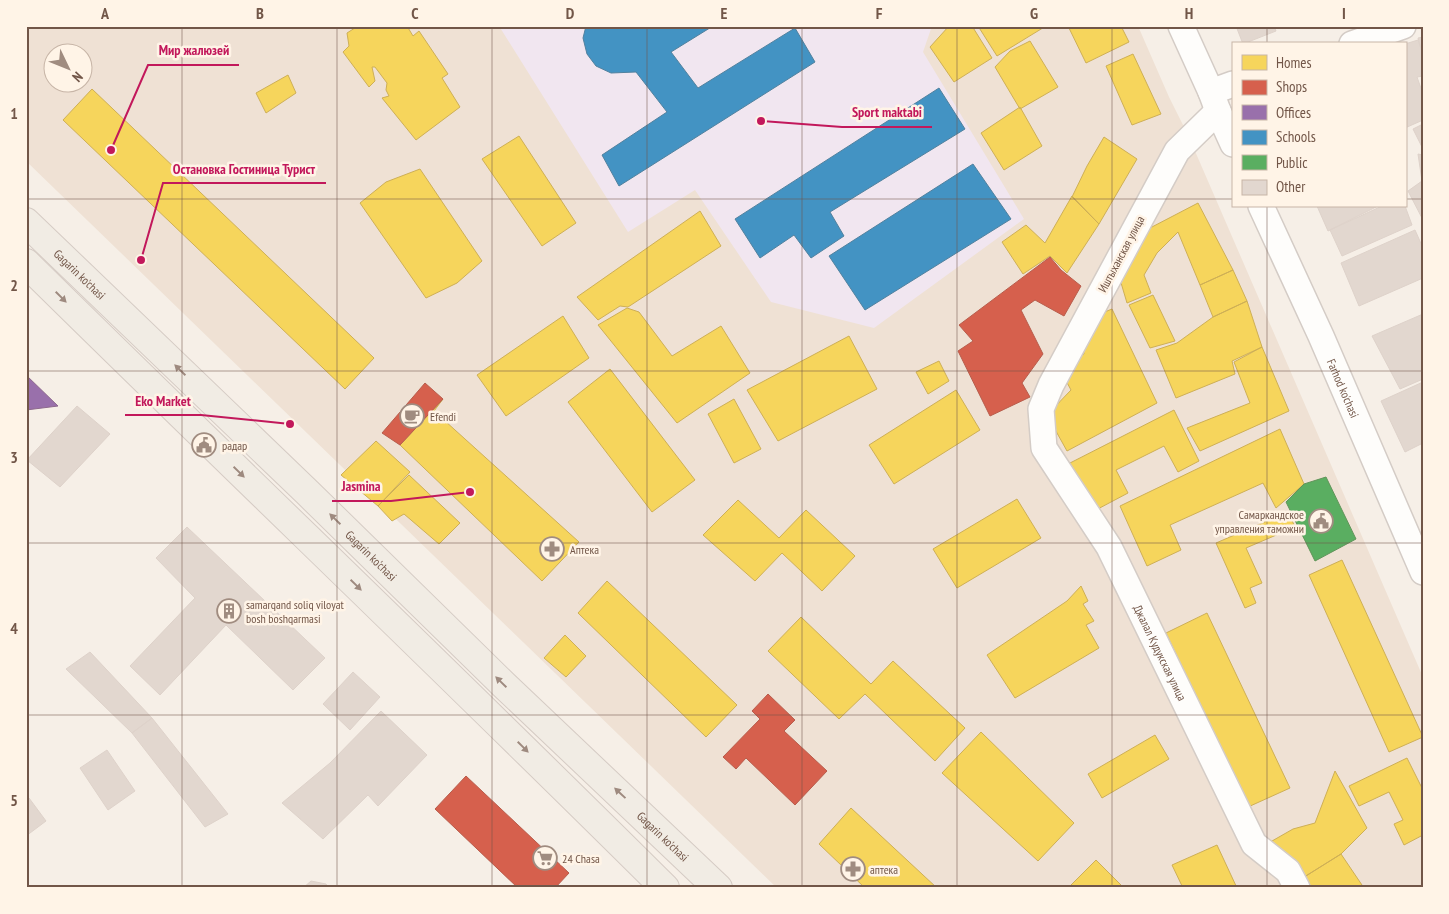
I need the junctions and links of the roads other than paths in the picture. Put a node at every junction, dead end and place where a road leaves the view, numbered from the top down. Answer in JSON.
{"nodes":[{"id":1,"x":1181,"y":26,"type":"edge"},
{"id":2,"x":1403,"y":26,"type":"edge"},
{"id":3,"x":1358,"y":42,"type":"edge"},
{"id":4,"x":1221,"y":96,"type":"edge"},
{"id":5,"x":1232,"y":140,"type":"edge"},
{"id":6,"x":1262,"y":208,"type":"edge"},
{"id":7,"x":26,"y":222,"type":"edge"},
{"id":8,"x":26,"y":263,"type":"edge"},
{"id":9,"x":1041,"y":409,"type":"joint"},
{"id":10,"x":1423,"y":572,"type":"edge"},
{"id":11,"x":665,"y":888,"type":"edge"},
{"id":12,"x":718,"y":888,"type":"edge"},
{"id":13,"x":1297,"y":888,"type":"edge"}],
"edges":[{"from":1,"to":4,"type":"street"},
{"from":2,"to":3,"type":"street"},
{"from":4,"to":5,"type":"street"},
{"from":4,"to":9,"type":"street","name":"Иштыханская улица"},
{"from":6,"to":10,"type":"street","name":"Farhod ko'chasi"},
{"from":12,"to":7,"type":"main road","name":"Gagarin ko'chasi","one_way":true},
{"from":8,"to":11,"type":"main road","one_way":true},
{"from":9,"to":13,"type":"street","name":"Джалал Кудукская улица"}]}
